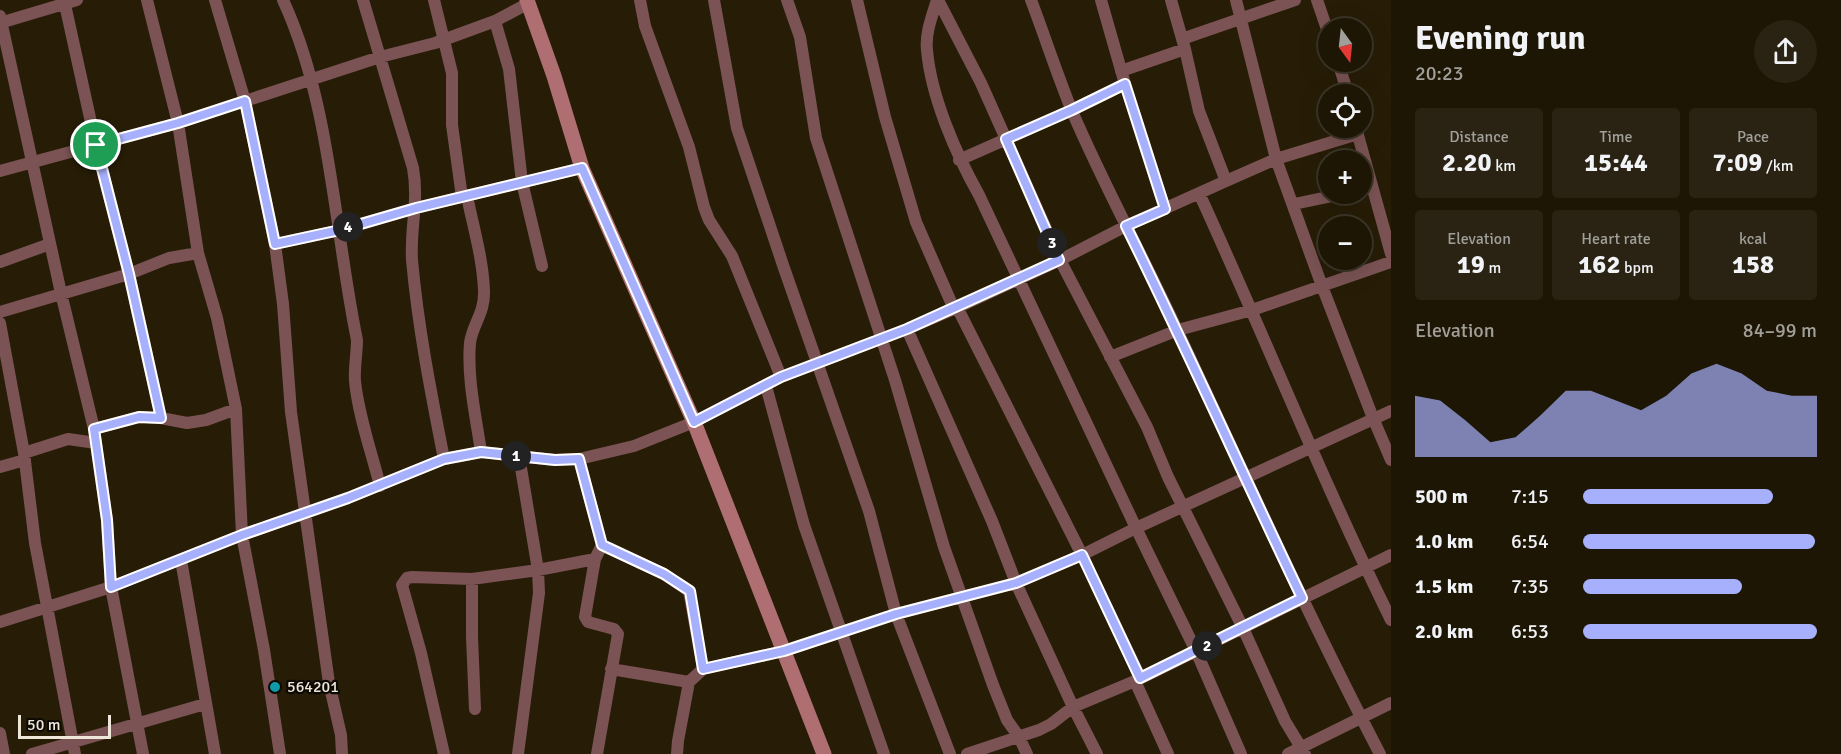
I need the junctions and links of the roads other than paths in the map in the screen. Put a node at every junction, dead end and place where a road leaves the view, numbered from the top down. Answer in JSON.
{"nodes":[{"id":1,"x":77,"y":0,"type":"edge"},
{"id":2,"x":147,"y":0,"type":"edge"},
{"id":3,"x":215,"y":0,"type":"edge"},
{"id":4,"x":283,"y":0,"type":"edge"},
{"id":5,"x":363,"y":0,"type":"edge"},
{"id":6,"x":434,"y":0,"type":"edge"},
{"id":7,"x":640,"y":0,"type":"edge"},
{"id":8,"x":714,"y":0,"type":"edge"},
{"id":9,"x":787,"y":0,"type":"edge"},
{"id":10,"x":857,"y":0,"type":"edge"},
{"id":11,"x":938,"y":0,"type":"edge"},
{"id":12,"x":1031,"y":0,"type":"edge"},
{"id":13,"x":1101,"y":0,"type":"edge"},
{"id":14,"x":1171,"y":0,"type":"edge"},
{"id":15,"x":1236,"y":0,"type":"edge"},
{"id":16,"x":1295,"y":0,"type":"edge"},
{"id":17,"x":1317,"y":0,"type":"edge"},
{"id":18,"x":64,"y":2,"type":"edge"},
{"id":19,"x":528,"y":2,"type":"edge"},
{"id":20,"x":1323,"y":18,"type":"edge"},
{"id":21,"x":1242,"y":19,"type":"junction"},
{"id":22,"x":0,"y":20,"type":"edge"},
{"id":23,"x":495,"y":21,"type":"junction"},
{"id":24,"x":445,"y":39,"type":"junction"},
{"id":25,"x":1183,"y":44,"type":"junction"},
{"id":26,"x":380,"y":57,"type":"junction"},
{"id":27,"x":1121,"y":70,"type":"junction"},
{"id":28,"x":311,"y":80,"type":"junction"},
{"id":29,"x":1125,"y":84,"type":"junction"},
{"id":30,"x":245,"y":101,"type":"junction"},
{"id":31,"x":1072,"y":110,"type":"junction"},
{"id":32,"x":178,"y":123,"type":"junction"},
{"id":33,"x":1337,"y":138,"type":"edge"},
{"id":34,"x":1006,"y":139,"type":"junction"},
{"id":35,"x":96,"y":145,"type":"junction"},
{"id":36,"x":1276,"y":159,"type":"junction"},
{"id":37,"x":959,"y":160,"type":"junction"},
{"id":38,"x":32,"y":162,"type":"junction"},
{"id":39,"x":582,"y":168,"type":"junction"},
{"id":40,"x":0,"y":171,"type":"edge"},
{"id":41,"x":1226,"y":181,"type":"junction"},
{"id":42,"x":522,"y":182,"type":"junction"},
{"id":43,"x":1199,"y":193,"type":"junction"},
{"id":44,"x":464,"y":196,"type":"junction"},
{"id":45,"x":1318,"y":199,"type":"edge"},
{"id":46,"x":1372,"y":202,"type":"edge"},
{"id":47,"x":1294,"y":204,"type":"junction"},
{"id":48,"x":416,"y":208,"type":"junction"},
{"id":49,"x":1165,"y":209,"type":"junction"},
{"id":50,"x":1126,"y":226,"type":"junction"},
{"id":51,"x":340,"y":230,"type":"junction"},
{"id":52,"x":50,"y":244,"type":"junction"},
{"id":53,"x":275,"y":244,"type":"junction"},
{"id":54,"x":198,"y":253,"type":"junction"},
{"id":55,"x":1391,"y":254,"type":"edge"},
{"id":56,"x":1059,"y":260,"type":"junction"},
{"id":57,"x":0,"y":262,"type":"edge"},
{"id":58,"x":1391,"y":262,"type":"edge"},
{"id":59,"x":542,"y":266,"type":"dead end"},
{"id":60,"x":129,"y":274,"type":"junction"},
{"id":61,"x":1018,"y":278,"type":"junction"},
{"id":62,"x":1322,"y":286,"type":"junction"},
{"id":63,"x":61,"y":293,"type":"junction"},
{"id":64,"x":956,"y":308,"type":"junction"},
{"id":65,"x":1252,"y":310,"type":"junction"},
{"id":66,"x":0,"y":312,"type":"edge"},
{"id":67,"x":0,"y":323,"type":"edge"},
{"id":68,"x":907,"y":329,"type":"junction"},
{"id":69,"x":1178,"y":330,"type":"junction"},
{"id":70,"x":881,"y":338,"type":"junction"},
{"id":71,"x":1110,"y":357,"type":"junction"},
{"id":72,"x":818,"y":364,"type":"junction"},
{"id":73,"x":781,"y":377,"type":"junction"},
{"id":74,"x":766,"y":386,"type":"junction"},
{"id":75,"x":236,"y":409,"type":"junction"},
{"id":76,"x":1391,"y":411,"type":"edge"},
{"id":77,"x":161,"y":418,"type":"junction"},
{"id":78,"x":1373,"y":418,"type":"junction"},
{"id":79,"x":694,"y":422,"type":"junction"},
{"id":80,"x":94,"y":429,"type":"junction"},
{"id":81,"x":96,"y":443,"type":"junction"},
{"id":82,"x":1311,"y":449,"type":"junction"},
{"id":83,"x":481,"y":452,"type":"junction"},
{"id":84,"x":519,"y":456,"type":"junction"},
{"id":85,"x":25,"y":457,"type":"junction"},
{"id":86,"x":444,"y":459,"type":"junction"},
{"id":87,"x":579,"y":459,"type":"junction"},
{"id":88,"x":1391,"y":460,"type":"edge"},
{"id":89,"x":0,"y":466,"type":"edge"},
{"id":90,"x":1245,"y":479,"type":"junction"},
{"id":91,"x":380,"y":486,"type":"junction"},
{"id":92,"x":1183,"y":507,"type":"junction"},
{"id":93,"x":306,"y":514,"type":"junction"},
{"id":94,"x":1136,"y":528,"type":"junction"},
{"id":95,"x":242,"y":535,"type":"junction"},
{"id":96,"x":602,"y":545,"type":"junction"},
{"id":97,"x":1082,"y":555,"type":"junction"},
{"id":98,"x":1391,"y":555,"type":"edge"},
{"id":99,"x":595,"y":559,"type":"junction"},
{"id":100,"x":181,"y":560,"type":"junction"},
{"id":101,"x":1365,"y":567,"type":"junction"},
{"id":102,"x":538,"y":570,"type":"junction"},
{"id":103,"x":472,"y":579,"type":"junction"},
{"id":104,"x":1016,"y":583,"type":"junction"},
{"id":105,"x":111,"y":587,"type":"junction"},
{"id":106,"x":961,"y":597,"type":"junction"},
{"id":107,"x":1302,"y":598,"type":"junction"},
{"id":108,"x":48,"y":606,"type":"junction"},
{"id":109,"x":896,"y":614,"type":"junction"},
{"id":110,"x":1391,"y":620,"type":"edge"},
{"id":111,"x":0,"y":622,"type":"edge"},
{"id":112,"x":1243,"y":628,"type":"junction"},
{"id":113,"x":840,"y":632,"type":"junction"},
{"id":114,"x":784,"y":651,"type":"junction"},
{"id":115,"x":1197,"y":651,"type":"junction"},
{"id":116,"x":611,"y":669,"type":"junction"},
{"id":117,"x":703,"y":669,"type":"junction"},
{"id":118,"x":1138,"y":679,"type":"junction"},
{"id":119,"x":689,"y":682,"type":"junction"},
{"id":120,"x":1391,"y":703,"type":"edge"},
{"id":121,"x":205,"y":704,"type":"junction"},
{"id":122,"x":1073,"y":706,"type":"junction"},
{"id":123,"x":475,"y":709,"type":"dead end"},
{"id":124,"x":1361,"y":718,"type":"junction"},
{"id":125,"x":138,"y":723,"type":"junction"},
{"id":126,"x":0,"y":733,"type":"edge"},
{"id":127,"x":1019,"y":737,"type":"junction"},
{"id":128,"x":73,"y":748,"type":"edge"},
{"id":129,"x":1303,"y":751,"type":"edge"},
{"id":130,"x":4,"y":754,"type":"edge"},
{"id":131,"x":32,"y":754,"type":"edge"},
{"id":132,"x":143,"y":754,"type":"edge"},
{"id":133,"x":215,"y":754,"type":"edge"},
{"id":134,"x":280,"y":754,"type":"edge"},
{"id":135,"x":342,"y":754,"type":"edge"},
{"id":136,"x":444,"y":754,"type":"edge"},
{"id":137,"x":518,"y":754,"type":"edge"},
{"id":138,"x":597,"y":754,"type":"edge"},
{"id":139,"x":677,"y":754,"type":"edge"},
{"id":140,"x":824,"y":754,"type":"edge"},
{"id":141,"x":884,"y":754,"type":"edge"},
{"id":142,"x":950,"y":754,"type":"edge"},
{"id":143,"x":967,"y":754,"type":"edge"},
{"id":144,"x":1027,"y":754,"type":"edge"},
{"id":145,"x":1097,"y":754,"type":"edge"},
{"id":146,"x":1168,"y":754,"type":"edge"},
{"id":147,"x":1241,"y":754,"type":"edge"},
{"id":148,"x":1288,"y":754,"type":"edge"},
{"id":149,"x":1380,"y":754,"type":"edge"}],
"edges":[{"from":1,"to":18,"type":"street"},
{"from":2,"to":32,"type":"street"},
{"from":3,"to":30,"type":"street"},
{"from":4,"to":28,"type":"street"},
{"from":5,"to":26,"type":"street"},
{"from":6,"to":24,"type":"street"},
{"from":7,"to":73,"type":"street"},
{"from":8,"to":72,"type":"street"},
{"from":9,"to":70,"type":"street"},
{"from":10,"to":64,"type":"street"},
{"from":11,"to":34,"type":"street"},
{"from":11,"to":37,"type":"street"},
{"from":12,"to":31,"type":"street"},
{"from":13,"to":27,"type":"street"},
{"from":14,"to":25,"type":"street"},
{"from":15,"to":21,"type":"street"},
{"from":16,"to":21,"type":"street"},
{"from":17,"to":20,"type":"street"},
{"from":18,"to":22,"type":"street"},
{"from":18,"to":35,"type":"street"},
{"from":19,"to":23,"type":"street"},
{"from":19,"to":39,"type":"street"},
{"from":21,"to":25,"type":"street"},
{"from":21,"to":36,"type":"street"},
{"from":22,"to":38,"type":"street"},
{"from":23,"to":24,"type":"street"},
{"from":23,"to":42,"type":"street"},
{"from":24,"to":26,"type":"street"},
{"from":24,"to":44,"type":"street"},
{"from":25,"to":27,"type":"street"},
{"from":25,"to":41,"type":"street"},
{"from":26,"to":28,"type":"street"},
{"from":26,"to":48,"type":"street"},
{"from":27,"to":29,"type":"street"},
{"from":28,"to":30,"type":"street"},
{"from":28,"to":51,"type":"street"},
{"from":29,"to":31,"type":"street"},
{"from":29,"to":49,"type":"street"},
{"from":30,"to":32,"type":"street"},
{"from":30,"to":53,"type":"street"},
{"from":31,"to":34,"type":"street"},
{"from":31,"to":50,"type":"street"},
{"from":32,"to":35,"type":"street"},
{"from":32,"to":54,"type":"street"},
{"from":33,"to":36,"type":"street"},
{"from":34,"to":37,"type":"street"},
{"from":34,"to":56,"type":"street"},
{"from":35,"to":38,"type":"street"},
{"from":35,"to":60,"type":"street"},
{"from":36,"to":41,"type":"street"},
{"from":36,"to":47,"type":"street"},
{"from":37,"to":61,"type":"street"},
{"from":38,"to":40,"type":"street"},
{"from":38,"to":52,"type":"street"},
{"from":39,"to":42,"type":"street"},
{"from":39,"to":79,"type":"street"},
{"from":41,"to":43,"type":"street"},
{"from":42,"to":44,"type":"street"},
{"from":42,"to":59,"type":"street"},
{"from":43,"to":49,"type":"street"},
{"from":43,"to":65,"type":"street"},
{"from":44,"to":48,"type":"street"},
{"from":44,"to":83,"type":"street"},
{"from":45,"to":47,"type":"street"},
{"from":46,"to":55,"type":"street"},
{"from":47,"to":62,"type":"street"},
{"from":48,"to":51,"type":"street"},
{"from":48,"to":86,"type":"street"},
{"from":49,"to":50,"type":"street"},
{"from":50,"to":56,"type":"street"},
{"from":50,"to":69,"type":"street"},
{"from":51,"to":53,"type":"street"},
{"from":51,"to":91,"type":"street"},
{"from":52,"to":57,"type":"street"},
{"from":52,"to":63,"type":"street"},
{"from":53,"to":93,"type":"street"},
{"from":54,"to":60,"type":"street"},
{"from":54,"to":75,"type":"street"},
{"from":56,"to":61,"type":"street"},
{"from":56,"to":71,"type":"street"},
{"from":58,"to":62,"type":"street"},
{"from":60,"to":63,"type":"street"},
{"from":60,"to":77,"type":"street"},
{"from":61,"to":64,"type":"street"},
{"from":61,"to":94,"type":"street"},
{"from":62,"to":65,"type":"street"},
{"from":62,"to":78,"type":"street"},
{"from":63,"to":66,"type":"street"},
{"from":63,"to":80,"type":"street"},
{"from":64,"to":68,"type":"street"},
{"from":64,"to":97,"type":"street"},
{"from":65,"to":69,"type":"street"},
{"from":65,"to":82,"type":"street"},
{"from":67,"to":85,"type":"street"},
{"from":68,"to":70,"type":"street"},
{"from":68,"to":104,"type":"street"},
{"from":69,"to":71,"type":"street"},
{"from":69,"to":90,"type":"street"},
{"from":70,"to":72,"type":"street"},
{"from":70,"to":106,"type":"street"},
{"from":71,"to":92,"type":"street"},
{"from":72,"to":73,"type":"street"},
{"from":72,"to":109,"type":"street"},
{"from":73,"to":74,"type":"street"},
{"from":74,"to":79,"type":"street"},
{"from":74,"to":113,"type":"street"},
{"from":75,"to":77,"type":"street"},
{"from":75,"to":95,"type":"street"},
{"from":76,"to":78,"type":"street"},
{"from":77,"to":80,"type":"street"},
{"from":78,"to":82,"type":"street"},
{"from":78,"to":88,"type":"street"},
{"from":79,"to":87,"type":"street"},
{"from":79,"to":114,"type":"street"},
{"from":80,"to":81,"type":"street"},
{"from":81,"to":85,"type":"street"},
{"from":81,"to":105,"type":"street"},
{"from":82,"to":90,"type":"street"},
{"from":82,"to":101,"type":"street"},
{"from":83,"to":84,"type":"street"},
{"from":83,"to":86,"type":"street"},
{"from":84,"to":87,"type":"street"},
{"from":84,"to":102,"type":"street"},
{"from":85,"to":89,"type":"street"},
{"from":85,"to":108,"type":"street"},
{"from":86,"to":91,"type":"street"},
{"from":87,"to":96,"type":"street"},
{"from":90,"to":92,"type":"street"},
{"from":90,"to":107,"type":"street"},
{"from":91,"to":93,"type":"street"},
{"from":92,"to":94,"type":"street"},
{"from":92,"to":112,"type":"street"},
{"from":93,"to":95,"type":"street"},
{"from":93,"to":135,"type":"street"},
{"from":94,"to":97,"type":"street"},
{"from":94,"to":115,"type":"street"},
{"from":95,"to":100,"type":"street"},
{"from":95,"to":134,"type":"street"},
{"from":96,"to":99,"type":"street"},
{"from":96,"to":117,"type":"street"},
{"from":97,"to":104,"type":"street"},
{"from":97,"to":118,"type":"street"},
{"from":98,"to":101,"type":"street"},
{"from":99,"to":102,"type":"street"},
{"from":99,"to":116,"type":"street"},
{"from":100,"to":105,"type":"street"},
{"from":100,"to":121,"type":"street"},
{"from":101,"to":107,"type":"street"},
{"from":101,"to":110,"type":"street"},
{"from":102,"to":103,"type":"street"},
{"from":102,"to":137,"type":"street"},
{"from":103,"to":123,"type":"street"},
{"from":103,"to":136,"type":"street"},
{"from":104,"to":106,"type":"street"},
{"from":104,"to":122,"type":"street"},
{"from":105,"to":108,"type":"street"},
{"from":105,"to":125,"type":"street"},
{"from":106,"to":109,"type":"street"},
{"from":106,"to":127,"type":"street"},
{"from":107,"to":112,"type":"street"},
{"from":107,"to":124,"type":"street"},
{"from":108,"to":111,"type":"street"},
{"from":108,"to":128,"type":"street"},
{"from":109,"to":113,"type":"street"},
{"from":109,"to":142,"type":"street"},
{"from":112,"to":115,"type":"street"},
{"from":112,"to":129,"type":"street"},
{"from":113,"to":114,"type":"street"},
{"from":113,"to":141,"type":"street"},
{"from":114,"to":117,"type":"street"},
{"from":114,"to":140,"type":"street"},
{"from":115,"to":118,"type":"street"},
{"from":115,"to":147,"type":"street"},
{"from":116,"to":119,"type":"street"},
{"from":116,"to":138,"type":"street"},
{"from":117,"to":119,"type":"street"},
{"from":118,"to":122,"type":"street"},
{"from":118,"to":146,"type":"street"},
{"from":119,"to":139,"type":"street"},
{"from":120,"to":124,"type":"street"},
{"from":121,"to":125,"type":"street"},
{"from":121,"to":133,"type":"street"},
{"from":122,"to":127,"type":"street"},
{"from":122,"to":145,"type":"street"},
{"from":124,"to":129,"type":"street"},
{"from":124,"to":149,"type":"street"},
{"from":125,"to":128,"type":"street"},
{"from":125,"to":132,"type":"street"},
{"from":126,"to":130,"type":"street"},
{"from":127,"to":143,"type":"street"},
{"from":127,"to":144,"type":"street"},
{"from":128,"to":131,"type":"street"},
{"from":129,"to":148,"type":"street"}]}
